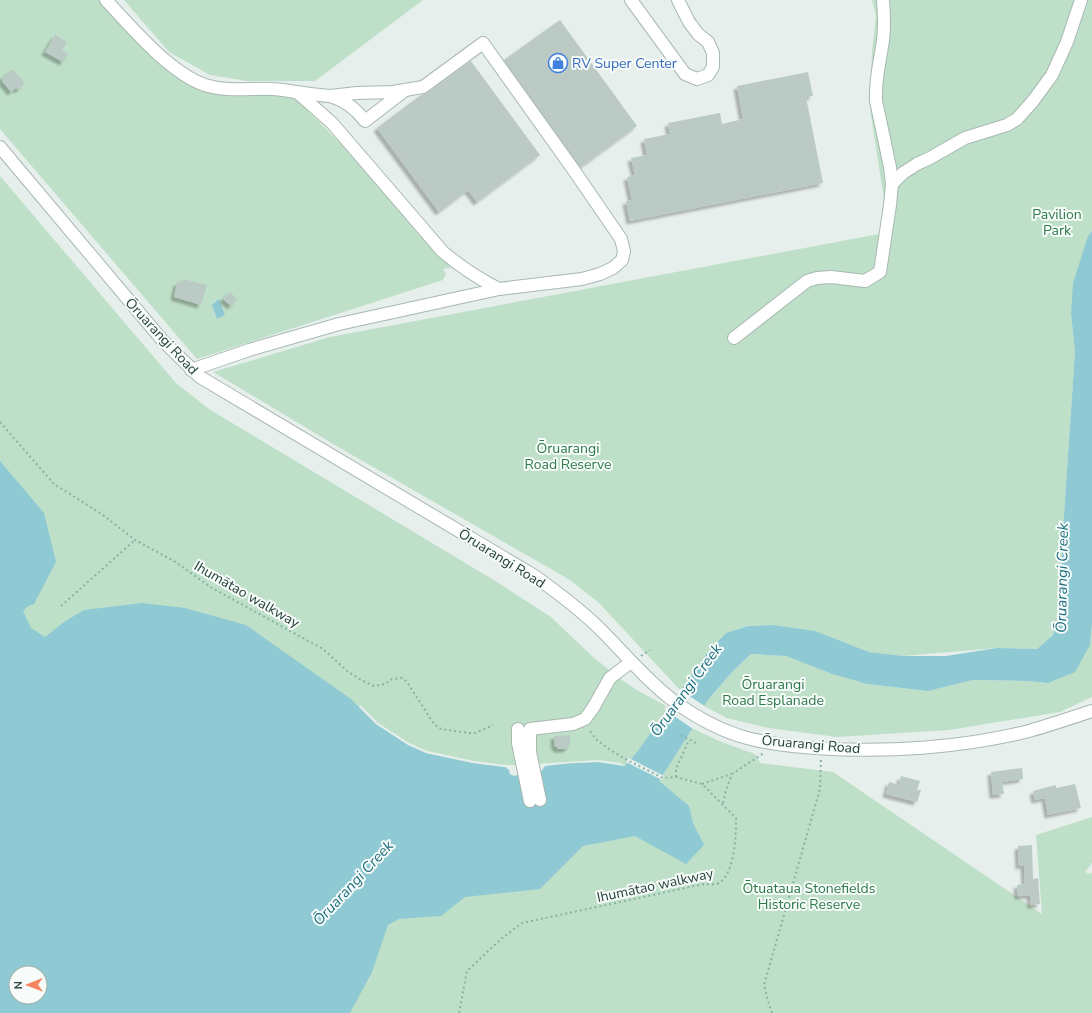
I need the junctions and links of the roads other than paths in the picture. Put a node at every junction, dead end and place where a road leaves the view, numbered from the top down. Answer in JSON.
{"nodes":[{"id":1,"x":106,"y":0,"type":"edge"},
{"id":2,"x":631,"y":0,"type":"edge"},
{"id":3,"x":678,"y":0,"type":"edge"},
{"id":4,"x":882,"y":0,"type":"edge"},
{"id":5,"x":1082,"y":0,"type":"edge"},
{"id":6,"x":405,"y":90,"type":"junction"},
{"id":7,"x":298,"y":93,"type":"junction"},
{"id":8,"x":330,"y":96,"type":"junction"},
{"id":9,"x":0,"y":147,"type":"edge"},
{"id":10,"x":892,"y":184,"type":"junction"},
{"id":11,"x":499,"y":289,"type":"junction"},
{"id":12,"x":734,"y":338,"type":"dead end"},
{"id":13,"x":191,"y":370,"type":"junction"},
{"id":14,"x":631,"y":662,"type":"junction"},
{"id":15,"x":1092,"y":711,"type":"edge"},
{"id":16,"x":535,"y":801,"type":"dead end"}],
"edges":[{"from":1,"to":7,"type":"street"},
{"from":2,"to":3,"type":"street"},
{"from":4,"to":10,"type":"street"},
{"from":5,"to":10,"type":"street"},
{"from":6,"to":8,"type":"street"},
{"from":6,"to":8,"type":"street"},
{"from":6,"to":11,"type":"street"},
{"from":7,"to":8,"type":"street"},
{"from":7,"to":11,"type":"street"},
{"from":9,"to":13,"type":"street","name":"Ōruarangi Road"},
{"from":10,"to":12,"type":"street"},
{"from":11,"to":13,"type":"street"},
{"from":13,"to":14,"type":"street","name":"Ōruarangi Road"},
{"from":14,"to":15,"type":"street","name":"Ōruarangi Road"},
{"from":14,"to":16,"type":"street"}]}
